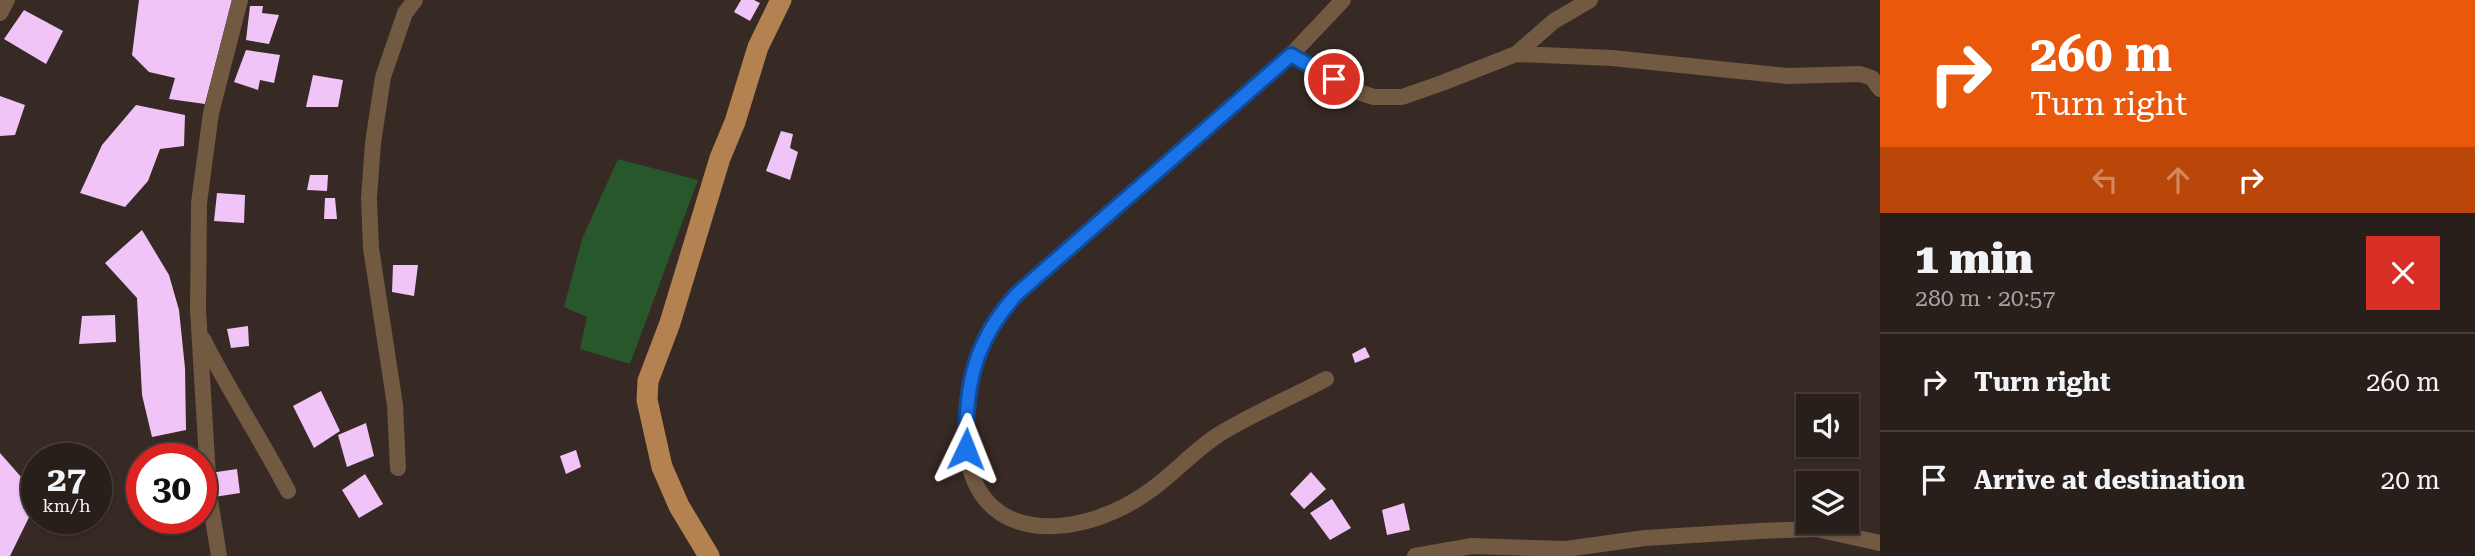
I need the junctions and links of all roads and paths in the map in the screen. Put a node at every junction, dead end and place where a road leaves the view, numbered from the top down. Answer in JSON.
{"nodes":[{"id":1,"x":7,"y":0,"type":"edge"},
{"id":2,"x":240,"y":0,"type":"edge"},
{"id":3,"x":415,"y":0,"type":"edge"},
{"id":4,"x":781,"y":0,"type":"edge"},
{"id":5,"x":1343,"y":0,"type":"edge"},
{"id":6,"x":1590,"y":0,"type":"edge"},
{"id":7,"x":0,"y":13,"type":"edge"},
{"id":8,"x":1516,"y":54,"type":"junction"},
{"id":9,"x":1291,"y":55,"type":"junction"},
{"id":10,"x":1880,"y":89,"type":"edge"},
{"id":11,"x":199,"y":330,"type":"junction"},
{"id":12,"x":1326,"y":379,"type":"dead end"},
{"id":13,"x":398,"y":468,"type":"dead end"},
{"id":14,"x":288,"y":491,"type":"dead end"},
{"id":15,"x":1880,"y":543,"type":"edge"},
{"id":16,"x":219,"y":556,"type":"edge"},
{"id":17,"x":709,"y":556,"type":"edge"},
{"id":18,"x":1415,"y":556,"type":"edge"}],
"edges":[{"from":1,"to":7,"type":"street"},
{"from":2,"to":11,"type":"street"},
{"from":3,"to":13,"type":"street"},
{"from":4,"to":17,"type":"main road"},
{"from":5,"to":9,"type":"street"},
{"from":6,"to":8,"type":"street"},
{"from":8,"to":9,"type":"street"},
{"from":8,"to":10,"type":"street"},
{"from":9,"to":12,"type":"street"},
{"from":11,"to":14,"type":"street"},
{"from":11,"to":16,"type":"street"},
{"from":15,"to":18,"type":"street"}]}
